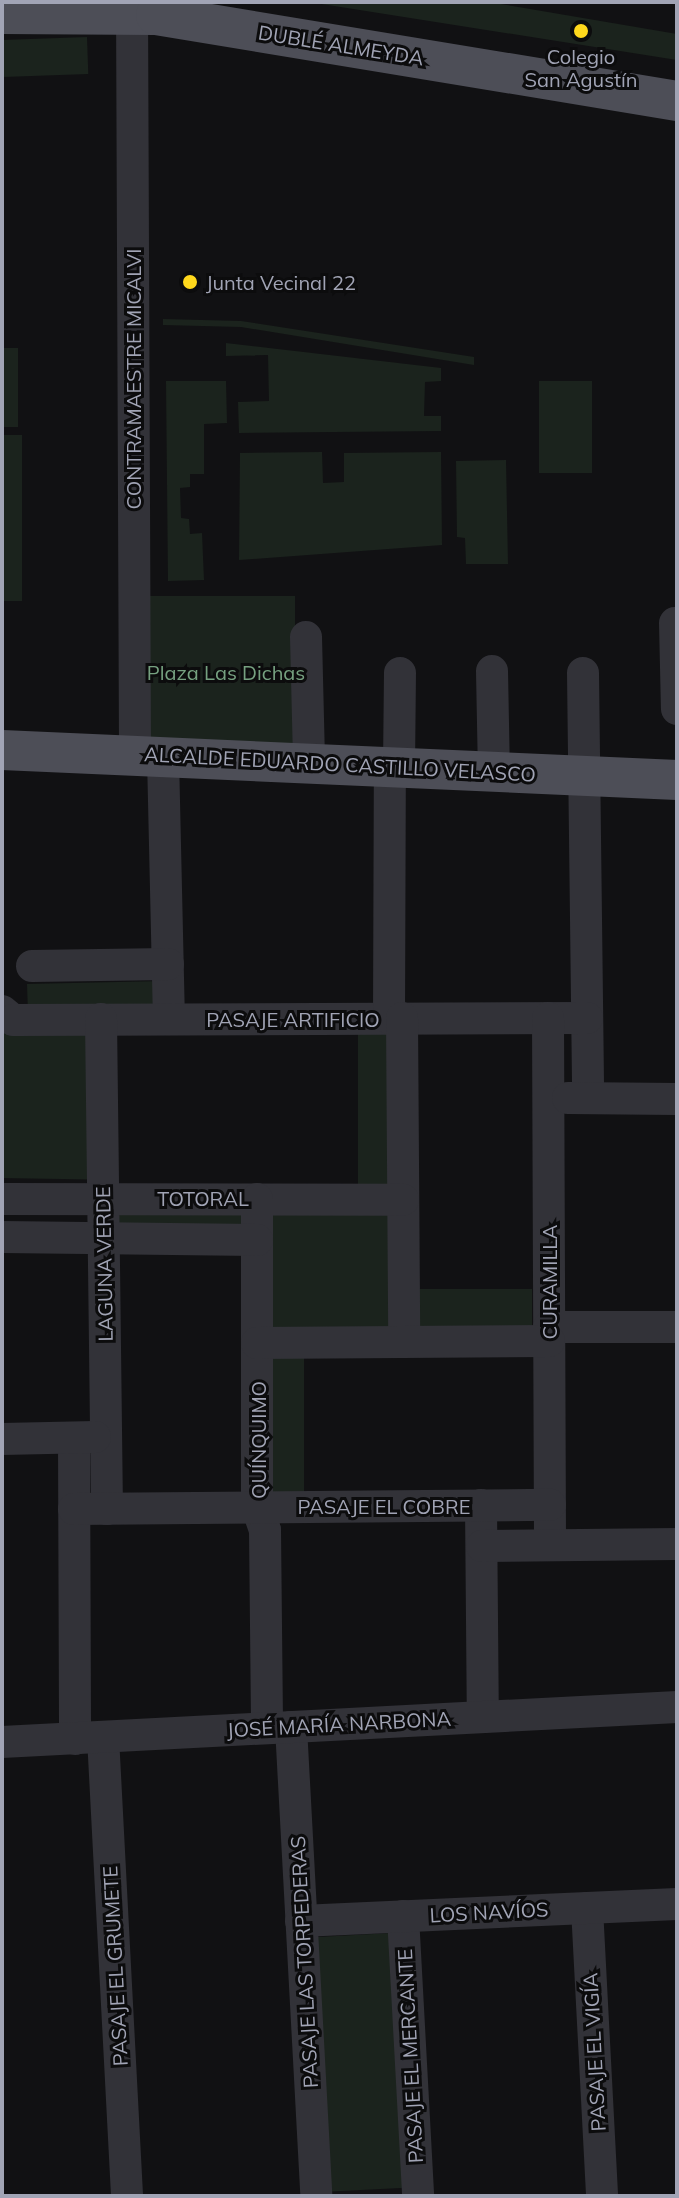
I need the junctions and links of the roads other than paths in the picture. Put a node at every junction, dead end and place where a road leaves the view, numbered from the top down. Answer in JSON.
{"nodes":[{"id":1,"x":132,"y":8,"type":"edge"},
{"id":2,"x":2,"y":14,"type":"edge"},
{"id":3,"x":677,"y":101,"type":"edge"},
{"id":4,"x":675,"y":623,"type":"edge"},
{"id":5,"x":306,"y":637,"type":"dead end"},
{"id":6,"x":492,"y":671,"type":"dead end"},
{"id":7,"x":400,"y":673,"type":"dead end"},
{"id":8,"x":583,"y":673,"type":"dead end"},
{"id":9,"x":677,"y":709,"type":"edge"},
{"id":10,"x":2,"y":750,"type":"edge"},
{"id":11,"x":149,"y":756,"type":"junction"},
{"id":12,"x":309,"y":763,"type":"junction"},
{"id":13,"x":394,"y":767,"type":"junction"},
{"id":14,"x":494,"y":771,"type":"junction"},
{"id":15,"x":584,"y":775,"type":"junction"},
{"id":16,"x":677,"y":780,"type":"edge"},
{"id":17,"x":168,"y":964,"type":"junction"},
{"id":18,"x":32,"y":966,"type":"dead end"},
{"id":19,"x":2,"y":1011,"type":"edge"},
{"id":20,"x":396,"y":1018,"type":"junction"},
{"id":21,"x":548,"y":1018,"type":"junction"},
{"id":22,"x":587,"y":1018,"type":"junction"},
{"id":23,"x":101,"y":1019,"type":"junction"},
{"id":24,"x":169,"y":1019,"type":"junction"},
{"id":25,"x":548,"y":1098,"type":"junction"},
{"id":26,"x":588,"y":1098,"type":"junction"},
{"id":27,"x":677,"y":1099,"type":"edge"},
{"id":28,"x":103,"y":1198,"type":"junction"},
{"id":29,"x":2,"y":1199,"type":"edge"},
{"id":30,"x":257,"y":1199,"type":"junction"},
{"id":31,"x":403,"y":1200,"type":"junction"},
{"id":32,"x":2,"y":1237,"type":"edge"},
{"id":33,"x":103,"y":1238,"type":"junction"},
{"id":34,"x":257,"y":1240,"type":"junction"},
{"id":35,"x":677,"y":1327,"type":"edge"},
{"id":36,"x":549,"y":1334,"type":"junction"},
{"id":37,"x":404,"y":1342,"type":"junction"},
{"id":38,"x":257,"y":1343,"type":"junction"},
{"id":39,"x":106,"y":1437,"type":"junction"},
{"id":40,"x":74,"y":1438,"type":"junction"},
{"id":41,"x":2,"y":1439,"type":"edge"},
{"id":42,"x":481,"y":1505,"type":"junction"},
{"id":43,"x":550,"y":1505,"type":"junction"},
{"id":44,"x":257,"y":1507,"type":"junction"},
{"id":45,"x":74,"y":1509,"type":"junction"},
{"id":46,"x":107,"y":1509,"type":"junction"},
{"id":47,"x":677,"y":1544,"type":"edge"},
{"id":48,"x":550,"y":1545,"type":"junction"},
{"id":49,"x":482,"y":1546,"type":"junction"},
{"id":50,"x":677,"y":1707,"type":"edge"},
{"id":51,"x":483,"y":1717,"type":"junction"},
{"id":52,"x":279,"y":1728,"type":"junction"},
{"id":53,"x":89,"y":1738,"type":"junction"},
{"id":54,"x":2,"y":1742,"type":"edge"},
{"id":55,"x":677,"y":1904,"type":"edge"},
{"id":56,"x":587,"y":1908,"type":"junction"},
{"id":57,"x":403,"y":1916,"type":"junction"},
{"id":58,"x":301,"y":1921,"type":"junction"},
{"id":59,"x":127,"y":2196,"type":"edge"},
{"id":60,"x":316,"y":2196,"type":"edge"},
{"id":61,"x":418,"y":2196,"type":"edge"},
{"id":62,"x":602,"y":2196,"type":"edge"}],
"edges":[{"from":1,"to":2,"type":"main road","name":"DUBLÉ ALMEYDA"},
{"from":1,"to":3,"type":"main road","name":"DUBLÉ ALMEYDA"},
{"from":1,"to":11,"type":"street","name":"CONTRAMAESTRE MICALVI"},
{"from":4,"to":9,"type":"street"},
{"from":5,"to":12,"type":"street"},
{"from":6,"to":14,"type":"street"},
{"from":7,"to":13,"type":"street"},
{"from":8,"to":15,"type":"street"},
{"from":10,"to":11,"type":"main road","name":"ALCALDE EDUARDO CASTILLO VELASCO"},
{"from":11,"to":12,"type":"main road","name":"ALCALDE EDUARDO CASTILLO VELASCO"},
{"from":11,"to":17,"type":"street"},
{"from":12,"to":13,"type":"main road","name":"ALCALDE EDUARDO CASTILLO VELASCO"},
{"from":13,"to":14,"type":"main road","name":"ALCALDE EDUARDO CASTILLO VELASCO"},
{"from":13,"to":20,"type":"street"},
{"from":14,"to":15,"type":"main road","name":"ALCALDE EDUARDO CASTILLO VELASCO"},
{"from":15,"to":16,"type":"main road","name":"ALCALDE EDUARDO CASTILLO VELASCO"},
{"from":15,"to":22,"type":"street"},
{"from":17,"to":18,"type":"street"},
{"from":17,"to":24,"type":"street"},
{"from":19,"to":23,"type":"street","name":"PASAJE ARTIFICIO"},
{"from":20,"to":21,"type":"street","name":"PASAJE ARTIFICIO"},
{"from":20,"to":24,"type":"street","name":"PASAJE ARTIFICIO"},
{"from":20,"to":31,"type":"street"},
{"from":21,"to":22,"type":"street","name":"PASAJE ARTIFICIO"},
{"from":21,"to":25,"type":"street","name":"CURAMILLA"},
{"from":22,"to":26,"type":"street"},
{"from":23,"to":24,"type":"street","name":"PASAJE ARTIFICIO"},
{"from":23,"to":28,"type":"street","name":"LAGUNA VERDE"},
{"from":25,"to":26,"type":"street"},
{"from":25,"to":36,"type":"street","name":"CURAMILLA"},
{"from":26,"to":27,"type":"street"},
{"from":28,"to":29,"type":"street","name":"TOTORAL"},
{"from":28,"to":30,"type":"street","name":"TOTORAL"},
{"from":28,"to":33,"type":"street","name":"LAGUNA VERDE"},
{"from":30,"to":31,"type":"street","name":"TOTORAL"},
{"from":30,"to":34,"type":"street","name":"QUÍNQUIMO"},
{"from":31,"to":37,"type":"street"},
{"from":32,"to":33,"type":"street","name":"TOTORAL"},
{"from":33,"to":34,"type":"street","name":"TOTORAL"},
{"from":33,"to":39,"type":"street","name":"LAGUNA VERDE"},
{"from":34,"to":38,"type":"street","name":"QUÍNQUIMO"},
{"from":35,"to":36,"type":"street"},
{"from":36,"to":37,"type":"street"},
{"from":36,"to":43,"type":"street","name":"CURAMILLA"},
{"from":37,"to":38,"type":"street"},
{"from":38,"to":44,"type":"street","name":"QUÍNQUIMO"},
{"from":39,"to":40,"type":"street"},
{"from":39,"to":46,"type":"street","name":"LAGUNA VERDE"},
{"from":40,"to":41,"type":"street"},
{"from":40,"to":45,"type":"street"},
{"from":42,"to":43,"type":"street","name":"PASAJE EL COBRE"},
{"from":42,"to":44,"type":"street","name":"PASAJE EL COBRE"},
{"from":42,"to":49,"type":"street"},
{"from":43,"to":48,"type":"street","name":"CURAMILLA"},
{"from":44,"to":46,"type":"street","name":"PASAJE EL COBRE"},
{"from":44,"to":52,"type":"street","name":"QUÍNQUIMO"},
{"from":45,"to":46,"type":"street","name":"PASAJE EL COBRE"},
{"from":45,"to":53,"type":"street"},
{"from":47,"to":48,"type":"street"},
{"from":48,"to":49,"type":"street"},
{"from":49,"to":51,"type":"street"},
{"from":50,"to":51,"type":"street","name":"JOSÉ MARÍA NARBONA"},
{"from":51,"to":52,"type":"street","name":"JOSÉ MARÍA NARBONA"},
{"from":52,"to":53,"type":"street","name":"JOSÉ MARÍA NARBONA"},
{"from":52,"to":58,"type":"street","name":"PASAJE LAS TORPEDERAS"},
{"from":53,"to":54,"type":"street","name":"JOSÉ MARÍA NARBONA"},
{"from":53,"to":59,"type":"street","name":"PASAJE EL GRUMETE"},
{"from":55,"to":56,"type":"street","name":"LOS NAVÍOS"},
{"from":56,"to":57,"type":"street","name":"LOS NAVÍOS"},
{"from":56,"to":62,"type":"street","name":"PASAJE EL VIGÍA"},
{"from":57,"to":58,"type":"street","name":"LOS NAVÍOS"},
{"from":57,"to":61,"type":"street","name":"PASAJE EL MERCANTE"},
{"from":58,"to":60,"type":"street","name":"PASAJE LAS TORPEDERAS"}]}
